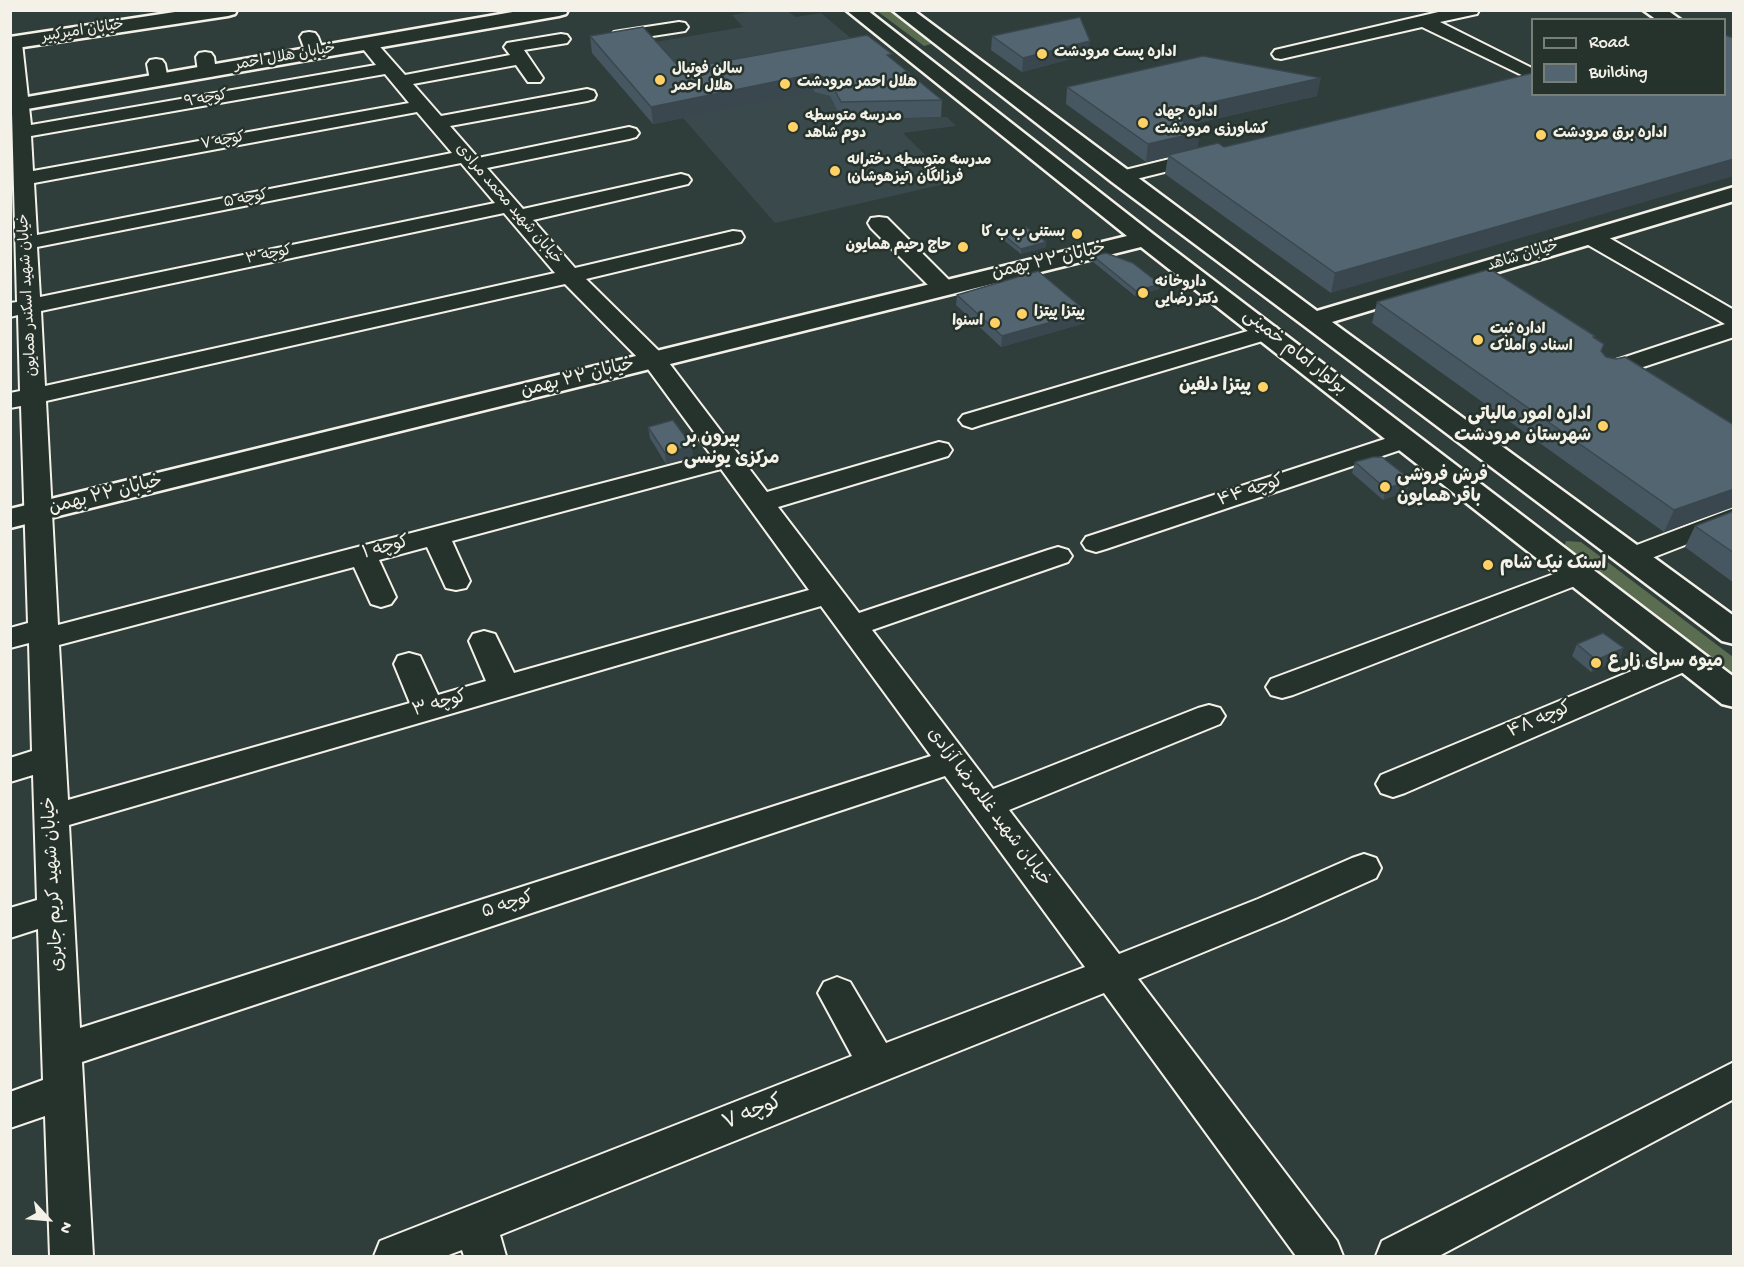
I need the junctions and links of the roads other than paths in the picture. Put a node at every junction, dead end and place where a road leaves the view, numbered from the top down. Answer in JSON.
{"nodes":[{"id":1,"x":228,"y":10,"type":"edge"},
{"id":2,"x":559,"y":10,"type":"edge"},
{"id":3,"x":664,"y":10,"type":"edge"},
{"id":4,"x":855,"y":10,"type":"edge"},
{"id":5,"x":901,"y":10,"type":"edge"},
{"id":6,"x":1472,"y":10,"type":"edge"},
{"id":7,"x":1652,"y":10,"type":"edge"},
{"id":8,"x":177,"y":14,"type":"edge"},
{"id":9,"x":1668,"y":18,"type":"edge"},
{"id":10,"x":1424,"y":21,"type":"junction"},
{"id":11,"x":620,"y":36,"type":"edge"},
{"id":12,"x":561,"y":39,"type":"dead end"},
{"id":13,"x":361,"y":40,"type":"junction"},
{"id":14,"x":12,"y":43,"type":"edge"},
{"id":15,"x":955,"y":51,"type":"junction"},
{"id":16,"x":1281,"y":54,"type":"dead end"},
{"id":17,"x":519,"y":59,"type":"junction"},
{"id":18,"x":918,"y":60,"type":"junction"},
{"id":19,"x":395,"y":75,"type":"junction"},
{"id":20,"x":1531,"y":75,"type":"edge"},
{"id":21,"x":1531,"y":77,"type":"edge"},
{"id":22,"x":534,"y":78,"type":"dead end"},
{"id":23,"x":1510,"y":82,"type":"edge"},
{"id":24,"x":587,"y":95,"type":"dead end"},
{"id":25,"x":15,"y":105,"type":"edge"},
{"id":26,"x":422,"y":106,"type":"junction"},
{"id":27,"x":437,"y":123,"type":"junction"},
{"id":28,"x":22,"y":132,"type":"junction"},
{"id":29,"x":628,"y":133,"type":"dead end"},
{"id":30,"x":1223,"y":152,"type":"edge"},
{"id":31,"x":470,"y":161,"type":"junction"},
{"id":32,"x":19,"y":168,"type":"edge"},
{"id":33,"x":1120,"y":177,"type":"junction"},
{"id":34,"x":681,"y":180,"type":"dead end"},
{"id":35,"x":1734,"y":194,"type":"edge"},
{"id":36,"x":514,"y":211,"type":"junction"},
{"id":37,"x":879,"y":223,"type":"dead end"},
{"id":38,"x":21,"y":236,"type":"edge"},
{"id":39,"x":734,"y":237,"type":"dead end"},
{"id":40,"x":1591,"y":237,"type":"junction"},
{"id":41,"x":1145,"y":239,"type":"junction"},
{"id":42,"x":570,"y":276,"type":"junction"},
{"id":43,"x":943,"y":287,"type":"junction"},
{"id":44,"x":20,"y":308,"type":"edge"},
{"id":45,"x":1312,"y":320,"type":"junction"},
{"id":46,"x":1734,"y":320,"type":"edge"},
{"id":47,"x":1734,"y":329,"type":"edge"},
{"id":48,"x":1268,"y":332,"type":"junction"},
{"id":49,"x":654,"y":360,"type":"junction"},
{"id":50,"x":1607,"y":371,"type":"edge"},
{"id":51,"x":22,"y":399,"type":"edge"},
{"id":52,"x":972,"y":420,"type":"dead end"},
{"id":53,"x":1406,"y":440,"type":"junction"},
{"id":54,"x":939,"y":450,"type":"dead end"},
{"id":55,"x":728,"y":459,"type":"junction"},
{"id":56,"x":761,"y":503,"type":"junction"},
{"id":57,"x":1566,"y":508,"type":"junction"},
{"id":58,"x":24,"y":516,"type":"edge"},
{"id":59,"x":1734,"y":516,"type":"edge"},
{"id":60,"x":1518,"y":526,"type":"junction"},
{"id":61,"x":436,"y":536,"type":"junction"},
{"id":62,"x":1096,"y":543,"type":"dead end"},
{"id":63,"x":363,"y":555,"type":"junction"},
{"id":64,"x":1058,"y":556,"type":"dead end"},
{"id":65,"x":1631,"y":557,"type":"junction"},
{"id":66,"x":1578,"y":574,"type":"junction"},
{"id":67,"x":456,"y":581,"type":"dead end"},
{"id":68,"x":829,"y":594,"type":"junction"},
{"id":69,"x":381,"y":597,"type":"dead end"},
{"id":70,"x":853,"y":626,"type":"junction"},
{"id":71,"x":1734,"y":633,"type":"edge"},
{"id":72,"x":33,"y":636,"type":"edge"},
{"id":73,"x":484,"y":641,"type":"dead end"},
{"id":74,"x":1687,"y":659,"type":"junction"},
{"id":75,"x":409,"y":664,"type":"dead end"},
{"id":76,"x":504,"y":686,"type":"junction"},
{"id":77,"x":1282,"y":687,"type":"dead end"},
{"id":78,"x":1734,"y":695,"type":"edge"},
{"id":79,"x":428,"y":709,"type":"junction"},
{"id":80,"x":1209,"y":716,"type":"dead end"},
{"id":81,"x":49,"y":758,"type":"junction"},
{"id":82,"x":953,"y":760,"type":"junction"},
{"id":83,"x":10,"y":770,"type":"edge"},
{"id":84,"x":1393,"y":784,"type":"dead end"},
{"id":85,"x":986,"y":805,"type":"junction"},
{"id":86,"x":52,"y":817,"type":"junction"},
{"id":87,"x":1364,"y":868,"type":"dead end"},
{"id":88,"x":56,"y":909,"type":"junction"},
{"id":89,"x":10,"y":923,"type":"edge"},
{"id":90,"x":1112,"y":973,"type":"junction"},
{"id":91,"x":837,"y":993,"type":"dead end"},
{"id":92,"x":62,"y":1051,"type":"junction"},
{"id":93,"x":877,"y":1064,"type":"junction"},
{"id":94,"x":1734,"y":1079,"type":"edge"},
{"id":95,"x":64,"y":1091,"type":"junction"},
{"id":96,"x":10,"y":1110,"type":"edge"},
{"id":97,"x":480,"y":1241,"type":"edge"},
{"id":98,"x":71,"y":1257,"type":"edge"},
{"id":99,"x":394,"y":1257,"type":"edge"},
{"id":100,"x":1322,"y":1257,"type":"edge"},
{"id":101,"x":1397,"y":1257,"type":"edge"}],
"edges":[{"from":1,"to":8,"type":"main road","name":"خیابان امیرکبیر"},
{"from":2,"to":13,"type":"main road","name":"خیابان هلال احمر"},
{"from":3,"to":11,"type":"street"},
{"from":4,"to":18,"type":"main road","name":"بولوار امام خمینی"},
{"from":5,"to":15,"type":"main road","name":"بولوار امام خمینی"},
{"from":6,"to":10,"type":"street"},
{"from":7,"to":9,"type":"main road"},
{"from":8,"to":14,"type":"main road","name":"خیابان امیرکبیر"},
{"from":10,"to":16,"type":"street"},
{"from":10,"to":20,"type":"street"},
{"from":12,"to":17,"type":"street"},
{"from":13,"to":19,"type":"street","name":"خیابان شهید محمد مرادی"},
{"from":13,"to":25,"type":"main road","name":"خیابان هلال احمر"},
{"from":14,"to":25,"type":"street","name":"خیابان شهید اسکندر همایون"},
{"from":15,"to":18,"type":"main road"},
{"from":15,"to":33,"type":"main road","name":"بولوار امام خمینی"},
{"from":17,"to":19,"type":"street","name":"کوچه ۹"},
{"from":17,"to":22,"type":"street"},
{"from":18,"to":41,"type":"main road","name":"بولوار امام خمینی"},
{"from":19,"to":26,"type":"street","name":"خیابان شهید محمد مرادی"},
{"from":19,"to":28,"type":"street","name":"کوچه ۹"},
{"from":21,"to":23,"type":"street"},
{"from":24,"to":27,"type":"street"},
{"from":25,"to":28,"type":"street","name":"خیابان شهید اسکندر همایون"},
{"from":26,"to":27,"type":"street","name":"خیابان شهید محمد مرادی"},
{"from":26,"to":32,"type":"street","name":"کوچه ۷"},
{"from":27,"to":31,"type":"street","name":"خیابان شهید محمد مرادی"},
{"from":28,"to":32,"type":"street","name":"خیابان شهید اسکندر همایون"},
{"from":29,"to":31,"type":"street","name":"کوچه ۵"},
{"from":30,"to":33,"type":"street"},
{"from":31,"to":36,"type":"street","name":"خیابان شهید محمد مرادی"},
{"from":31,"to":38,"type":"street","name":"کوچه ۵"},
{"from":32,"to":38,"type":"street","name":"خیابان شهید اسکندر همایون"},
{"from":33,"to":45,"type":"main road","name":"بولوار امام خمینی"},
{"from":34,"to":36,"type":"street","name":"کوچه ۳"},
{"from":35,"to":40,"type":"main road","name":"خیابان شاهد"},
{"from":36,"to":42,"type":"street","name":"خیابان شهید محمد مرادی"},
{"from":36,"to":44,"type":"street","name":"کوچه ۳"},
{"from":37,"to":43,"type":"street"},
{"from":38,"to":44,"type":"street","name":"خیابان شهید اسکندر همایون"},
{"from":39,"to":42,"type":"street"},
{"from":40,"to":45,"type":"main road","name":"خیابان شاهد"},
{"from":40,"to":46,"type":"street"},
{"from":41,"to":43,"type":"main road","name":"خیابان ۲۲ بهمن"},
{"from":41,"to":48,"type":"main road","name":"بولوار امام خمینی"},
{"from":42,"to":49,"type":"street","name":"خیابان شهید محمد مرادی"},
{"from":42,"to":51,"type":"street"},
{"from":43,"to":49,"type":"main road","name":"خیابان ۲۲ بهمن"},
{"from":44,"to":51,"type":"street","name":"خیابان شهید اسکندر همایون"},
{"from":45,"to":57,"type":"main road","name":"بولوار امام خمینی"},
{"from":47,"to":50,"type":"street"},
{"from":48,"to":52,"type":"street"},
{"from":48,"to":53,"type":"main road","name":"بولوار امام خمینی"},
{"from":49,"to":55,"type":"street","name":"خیابان شهید غلامرضا آزادی"},
{"from":49,"to":58,"type":"main road","name":"خیابان ۲۲ بهمن"},
{"from":51,"to":58,"type":"street","name":"خیابان شهید اسکندر همایون"},
{"from":53,"to":60,"type":"main road","name":"بولوار امام خمینی"},
{"from":53,"to":62,"type":"street","name":"کوچه ۴۴"},
{"from":54,"to":56,"type":"street"},
{"from":55,"to":56,"type":"street","name":"خیابان شهید غلامرضا آزادی"},
{"from":55,"to":61,"type":"street","name":"کوچه ۱"},
{"from":56,"to":68,"type":"street","name":"خیابان شهید غلامرضا آزادی"},
{"from":57,"to":60,"type":"main road"},
{"from":57,"to":65,"type":"main road","name":"بولوار امام خمینی"},
{"from":58,"to":72,"type":"street","name":"خیابان شهید کریم جابری"},
{"from":59,"to":65,"type":"street"},
{"from":60,"to":66,"type":"main road","name":"بولوار امام خمینی"},
{"from":61,"to":63,"type":"street","name":"کوچه ۱"},
{"from":61,"to":67,"type":"street"},
{"from":63,"to":69,"type":"street"},
{"from":63,"to":72,"type":"street","name":"کوچه ۱"},
{"from":64,"to":70,"type":"street"},
{"from":65,"to":71,"type":"main road","name":"بولوار امام خمینی"},
{"from":66,"to":74,"type":"main road","name":"بولوار امام خمینی"},
{"from":66,"to":77,"type":"street"},
{"from":68,"to":70,"type":"street","name":"خیابان شهید غلامرضا آزادی"},
{"from":68,"to":76,"type":"street","name":"کوچه ۳"},
{"from":70,"to":82,"type":"street","name":"خیابان شهید غلامرضا آزادی"},
{"from":72,"to":81,"type":"street","name":"خیابان شهید کریم جابری"},
{"from":73,"to":76,"type":"street"},
{"from":74,"to":78,"type":"main road","name":"بولوار امام خمینی"},
{"from":74,"to":84,"type":"street","name":"کوچه ۴۸"},
{"from":75,"to":79,"type":"street"},
{"from":76,"to":79,"type":"street","name":"کوچه ۳"},
{"from":79,"to":86,"type":"street","name":"کوچه ۳"},
{"from":80,"to":85,"type":"street"},
{"from":81,"to":83,"type":"street"},
{"from":81,"to":86,"type":"street","name":"خیابان شهید کریم جابری"},
{"from":82,"to":85,"type":"street","name":"خیابان شهید غلامرضا آزادی"},
{"from":82,"to":92,"type":"street","name":"کوچه ۵"},
{"from":85,"to":90,"type":"street","name":"خیابان شهید غلامرضا آزادی"},
{"from":86,"to":88,"type":"street","name":"خیابان شهید کریم جابری"},
{"from":87,"to":90,"type":"street","name":"کوچه ۷"},
{"from":88,"to":89,"type":"street"},
{"from":88,"to":92,"type":"street","name":"خیابان شهید کریم جابری"},
{"from":90,"to":93,"type":"street","name":"کوچه ۷"},
{"from":90,"to":100,"type":"street","name":"خیابان شهید غلامرضا آزادی"},
{"from":91,"to":93,"type":"street"},
{"from":92,"to":95,"type":"street","name":"خیابان شهید کریم جابری"},
{"from":93,"to":97,"type":"street","name":"کوچه ۷"},
{"from":94,"to":101,"type":"street"},
{"from":95,"to":96,"type":"street"},
{"from":95,"to":98,"type":"street","name":"خیابان شهید کریم جابری"},
{"from":97,"to":99,"type":"street","name":"کوچه ۷"}]}
